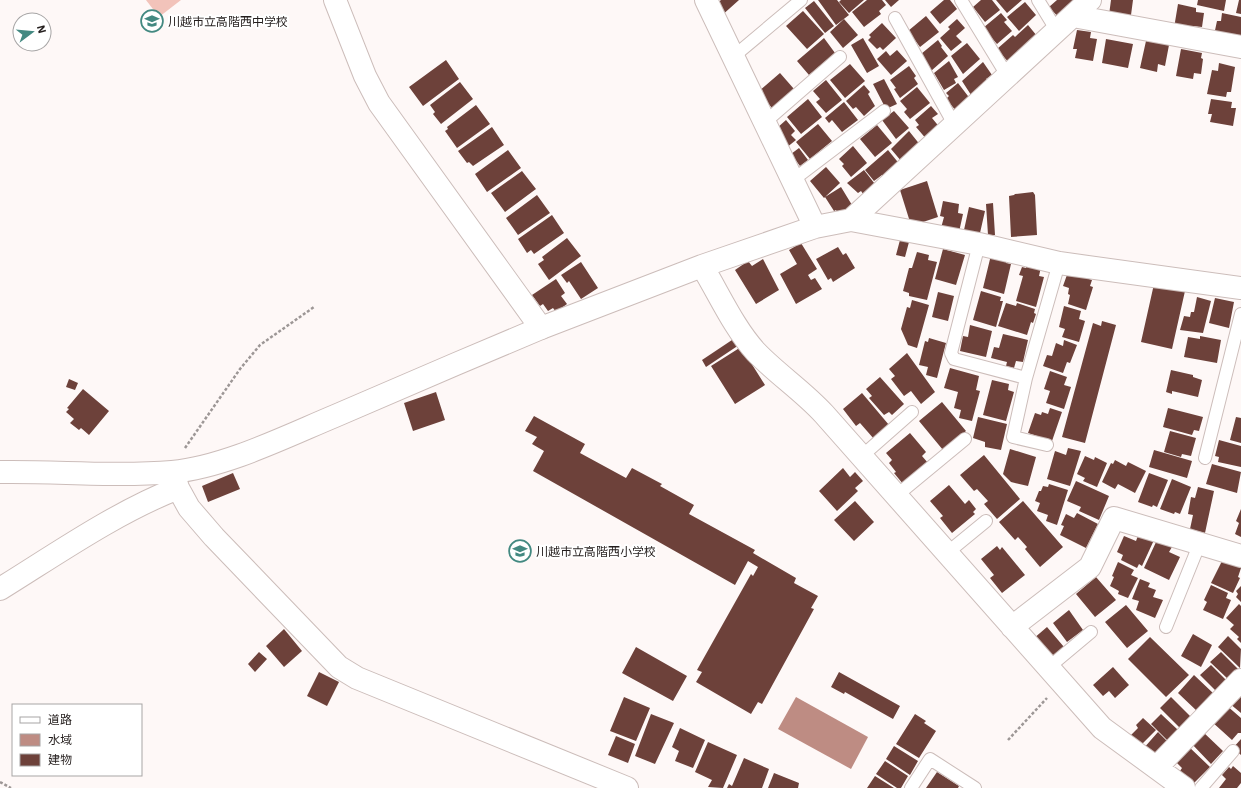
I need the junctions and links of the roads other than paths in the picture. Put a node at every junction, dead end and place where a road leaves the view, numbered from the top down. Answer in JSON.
{"nodes":[{"id":1,"x":335,"y":0,"type":"edge"},
{"id":2,"x":706,"y":0,"type":"edge"},
{"id":3,"x":801,"y":0,"type":"edge"},
{"id":4,"x":961,"y":0,"type":"edge"},
{"id":5,"x":1038,"y":0,"type":"edge"},
{"id":6,"x":1090,"y":0,"type":"edge"},
{"id":7,"x":1073,"y":16,"type":"junction"},
{"id":8,"x":895,"y":18,"type":"dead end"},
{"id":9,"x":1056,"y":31,"type":"junction"},
{"id":10,"x":1241,"y":47,"type":"edge"},
{"id":11,"x":733,"y":57,"type":"junction"},
{"id":12,"x":840,"y":57,"type":"dead end"},
{"id":13,"x":1008,"y":77,"type":"junction"},
{"id":14,"x":884,"y":111,"type":"dead end"},
{"id":15,"x":764,"y":124,"type":"junction"},
{"id":16,"x":955,"y":126,"type":"junction"},
{"id":17,"x":793,"y":180,"type":"junction"},
{"id":18,"x":851,"y":220,"type":"junction"},
{"id":19,"x":815,"y":227,"type":"junction"},
{"id":20,"x":979,"y":244,"type":"junction"},
{"id":21,"x":1059,"y":262,"type":"junction"},
{"id":22,"x":702,"y":266,"type":"junction"},
{"id":23,"x":1241,"y":288,"type":"edge"},
{"id":24,"x":1241,"y":314,"type":"edge"},
{"id":25,"x":541,"y":328,"type":"junction"},
{"id":26,"x":1026,"y":378,"type":"junction"},
{"id":27,"x":912,"y":412,"type":"dead end"},
{"id":28,"x":964,"y":439,"type":"dead end"},
{"id":29,"x":1047,"y":445,"type":"dead end"},
{"id":30,"x":862,"y":456,"type":"junction"},
{"id":31,"x":1205,"y":458,"type":"dead end"},
{"id":32,"x":0,"y":472,"type":"edge"},
{"id":33,"x":176,"y":480,"type":"junction"},
{"id":34,"x":896,"y":496,"type":"junction"},
{"id":35,"x":986,"y":521,"type":"dead end"},
{"id":36,"x":1199,"y":545,"type":"junction"},
{"id":37,"x":947,"y":553,"type":"junction"},
{"id":38,"x":1241,"y":556,"type":"edge"},
{"id":39,"x":0,"y":589,"type":"edge"},
{"id":40,"x":1012,"y":627,"type":"junction"},
{"id":41,"x":1166,"y":627,"type":"dead end"},
{"id":42,"x":1091,"y":632,"type":"dead end"},
{"id":43,"x":1055,"y":676,"type":"junction"},
{"id":44,"x":1241,"y":680,"type":"edge"},
{"id":45,"x":1233,"y":751,"type":"dead end"},
{"id":46,"x":1157,"y":767,"type":"junction"},
{"id":47,"x":627,"y":788,"type":"edge"},
{"id":48,"x":911,"y":788,"type":"edge"},
{"id":49,"x":975,"y":788,"type":"edge"},
{"id":50,"x":1184,"y":788,"type":"edge"},
{"id":51,"x":1201,"y":788,"type":"edge"}],
"edges":[{"from":1,"to":25,"type":"street"},
{"from":2,"to":11,"type":"street"},
{"from":3,"to":11,"type":"lane"},
{"from":4,"to":13,"type":"lane"},
{"from":5,"to":9,"type":"lane"},
{"from":6,"to":7,"type":"street"},
{"from":7,"to":9,"type":"street"},
{"from":7,"to":10,"type":"street"},
{"from":8,"to":16,"type":"lane"},
{"from":9,"to":13,"type":"street"},
{"from":11,"to":15,"type":"street"},
{"from":12,"to":15,"type":"lane"},
{"from":13,"to":16,"type":"street"},
{"from":14,"to":17,"type":"lane"},
{"from":15,"to":17,"type":"street"},
{"from":16,"to":18,"type":"street"},
{"from":17,"to":19,"type":"street"},
{"from":18,"to":19,"type":"street"},
{"from":18,"to":20,"type":"street"},
{"from":19,"to":22,"type":"street"},
{"from":20,"to":21,"type":"street"},
{"from":20,"to":26,"type":"lane"},
{"from":21,"to":23,"type":"street"},
{"from":21,"to":26,"type":"lane"},
{"from":22,"to":25,"type":"street"},
{"from":22,"to":30,"type":"street"},
{"from":24,"to":31,"type":"lane"},
{"from":25,"to":33,"type":"street"},
{"from":26,"to":29,"type":"lane"},
{"from":27,"to":30,"type":"lane"},
{"from":28,"to":34,"type":"lane"},
{"from":30,"to":34,"type":"street"},
{"from":32,"to":33,"type":"street"},
{"from":33,"to":39,"type":"street"},
{"from":33,"to":47,"type":"street"},
{"from":34,"to":37,"type":"street"},
{"from":35,"to":37,"type":"lane"},
{"from":36,"to":38,"type":"street"},
{"from":36,"to":40,"type":"street"},
{"from":36,"to":41,"type":"lane"},
{"from":37,"to":40,"type":"street"},
{"from":40,"to":43,"type":"street"},
{"from":42,"to":43,"type":"lane"},
{"from":43,"to":46,"type":"street"},
{"from":44,"to":46,"type":"street"},
{"from":45,"to":51,"type":"lane"},
{"from":46,"to":50,"type":"street"},
{"from":48,"to":49,"type":"lane"}]}
